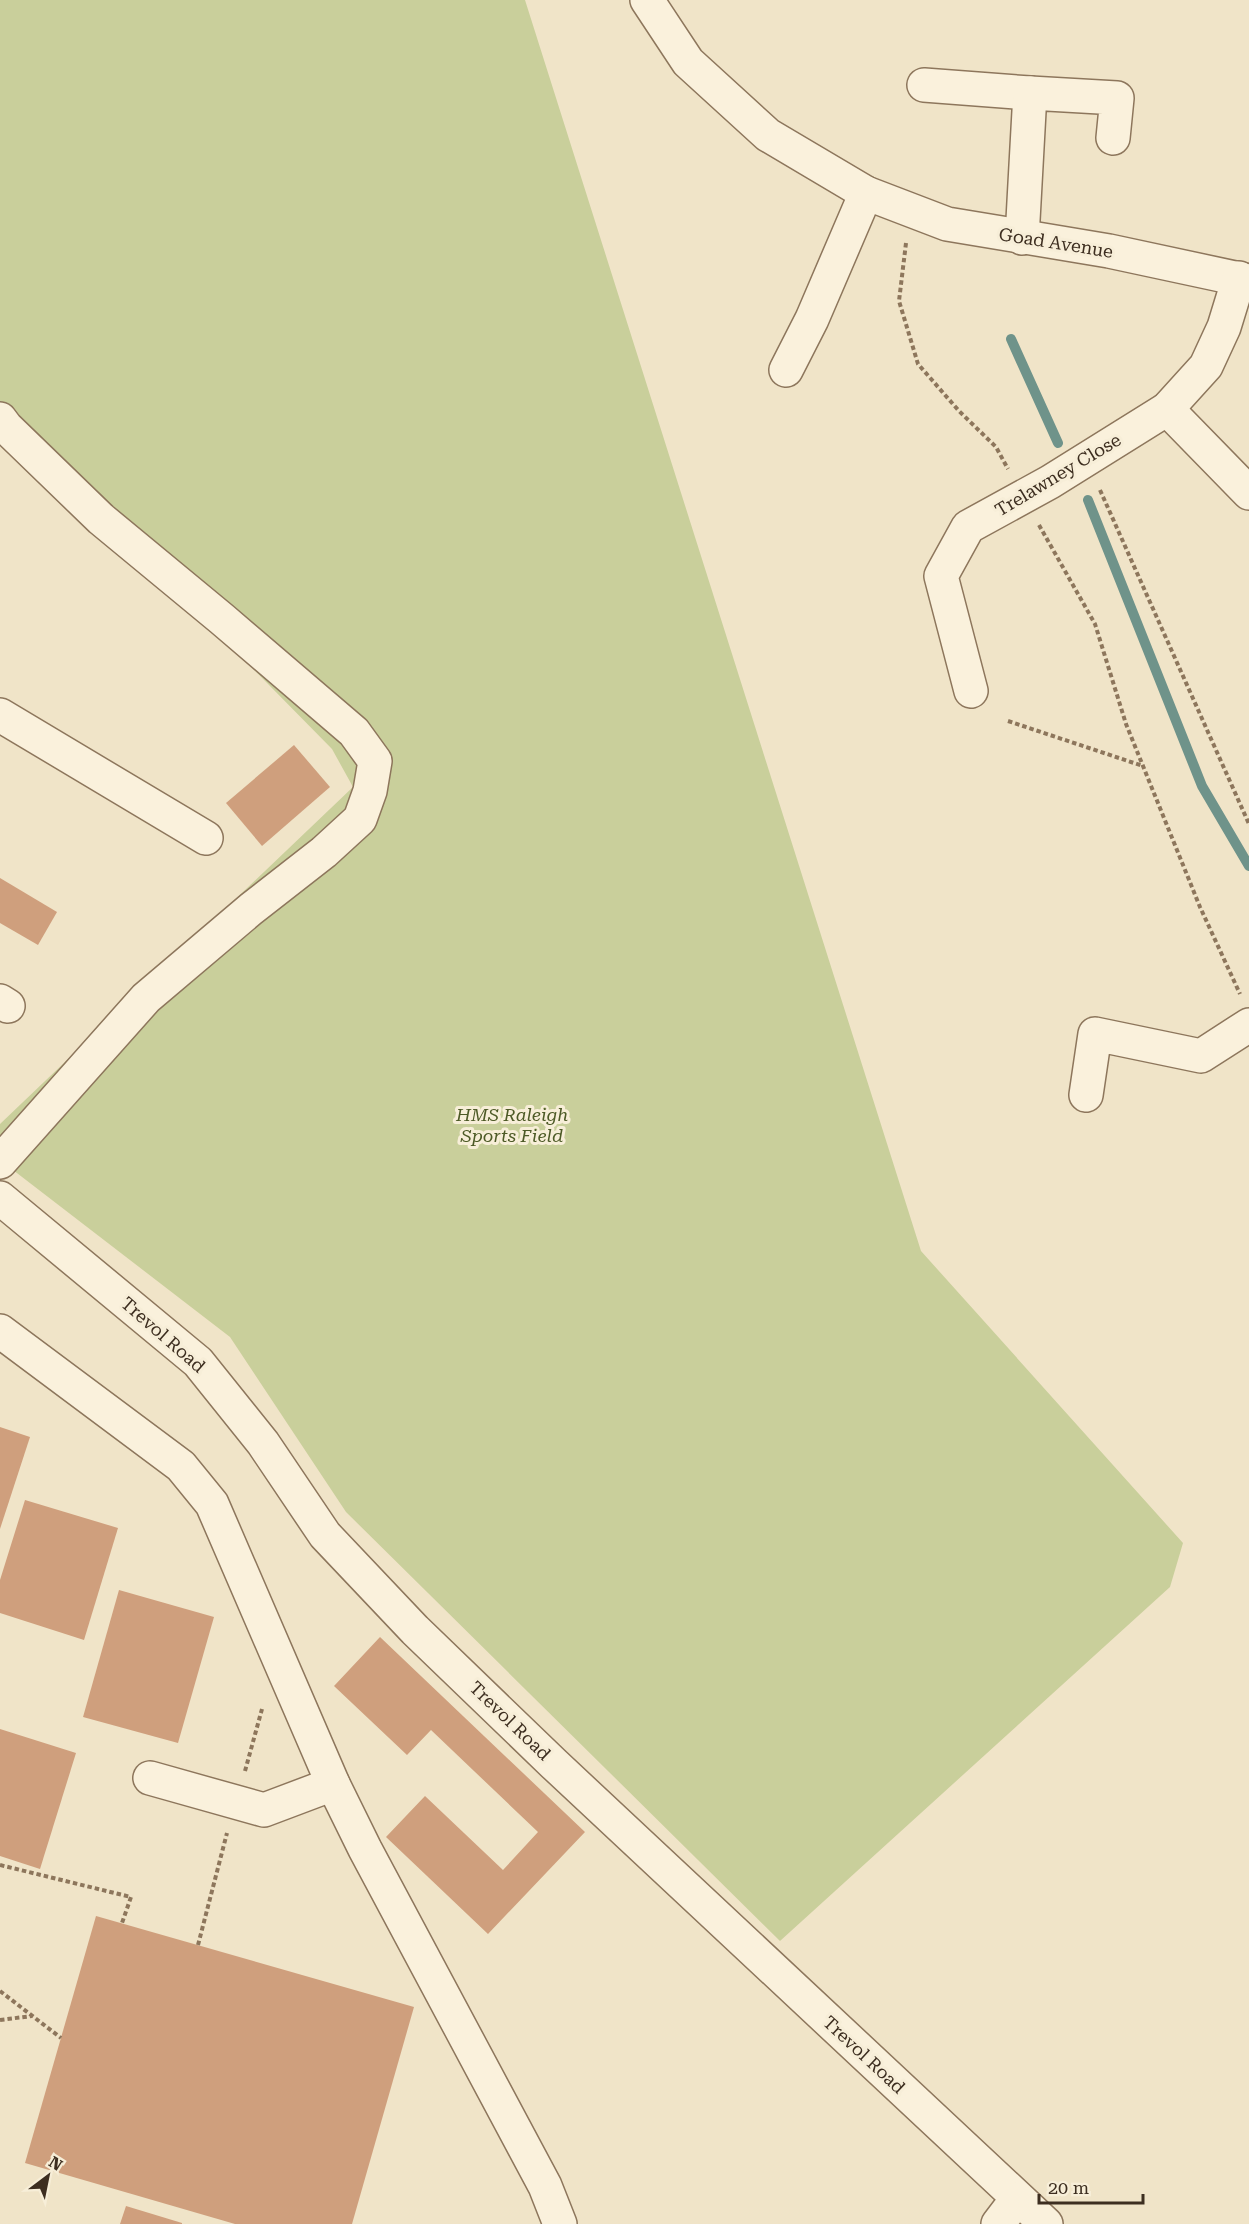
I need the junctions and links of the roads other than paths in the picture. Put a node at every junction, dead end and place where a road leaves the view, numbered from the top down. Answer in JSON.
{"nodes":[{"id":1,"x":647,"y":0,"type":"edge"},
{"id":2,"x":924,"y":86,"type":"dead end"},
{"id":3,"x":1030,"y":93,"type":"junction"},
{"id":4,"x":1113,"y":138,"type":"dead end"},
{"id":5,"x":866,"y":193,"type":"junction"},
{"id":6,"x":1022,"y":238,"type":"junction"},
{"id":7,"x":1244,"y":280,"type":"edge"},
{"id":8,"x":786,"y":369,"type":"dead end"},
{"id":9,"x":1167,"y":409,"type":"junction"},
{"id":10,"x":0,"y":419,"type":"edge"},
{"id":11,"x":1249,"y":493,"type":"edge"},
{"id":12,"x":971,"y":692,"type":"dead end"},
{"id":13,"x":0,"y":715,"type":"edge"},
{"id":14,"x":206,"y":838,"type":"dead end"},
{"id":15,"x":1247,"y":1014,"type":"edge"},
{"id":16,"x":1086,"y":1095,"type":"dead end"},
{"id":17,"x":0,"y":1162,"type":"edge"},
{"id":18,"x":0,"y":1198,"type":"edge"},
{"id":19,"x":0,"y":1331,"type":"edge"},
{"id":20,"x":150,"y":1778,"type":"dead end"},
{"id":21,"x":333,"y":1784,"type":"junction"},
{"id":22,"x":1008,"y":2211,"type":"edge"},
{"id":23,"x":560,"y":2224,"type":"edge"},
{"id":24,"x":1046,"y":2224,"type":"edge"}],
"edges":[{"from":1,"to":5,"type":"street","name":"Goad Avenue"},
{"from":2,"to":3,"type":"street"},
{"from":3,"to":4,"type":"street"},
{"from":3,"to":6,"type":"street"},
{"from":5,"to":6,"type":"street","name":"Goad Avenue"},
{"from":5,"to":8,"type":"street"},
{"from":6,"to":7,"type":"street","name":"Goad Avenue"},
{"from":7,"to":9,"type":"street","name":"Trelawney Close"},
{"from":9,"to":11,"type":"street"},
{"from":9,"to":12,"type":"street","name":"Trelawney Close"},
{"from":10,"to":17,"type":"street"},
{"from":13,"to":14,"type":"street"},
{"from":15,"to":16,"type":"street"},
{"from":18,"to":22,"type":"street","name":"Trevol Road"},
{"from":19,"to":21,"type":"street"},
{"from":20,"to":21,"type":"street"},
{"from":21,"to":23,"type":"street"},
{"from":22,"to":24,"type":"street","name":"Trevol Road"}]}
